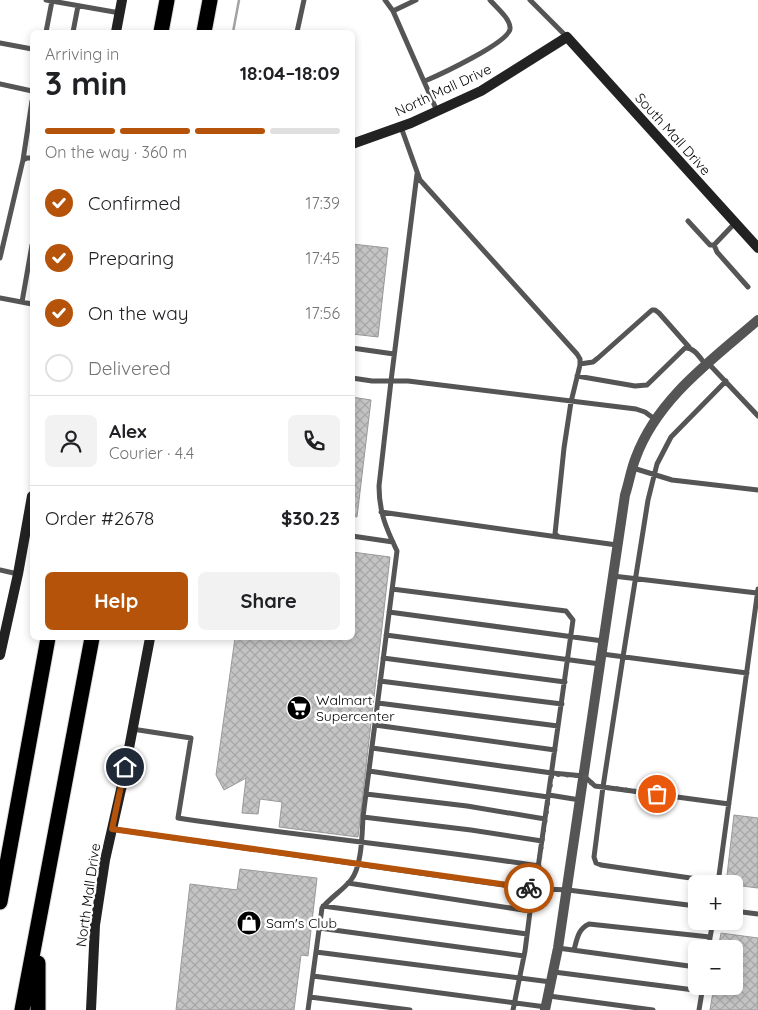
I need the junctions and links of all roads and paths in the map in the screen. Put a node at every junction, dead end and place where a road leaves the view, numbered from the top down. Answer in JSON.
{"nodes":[{"id":1,"x":49,"y":0,"type":"edge"},
{"id":2,"x":122,"y":0,"type":"edge"},
{"id":3,"x":167,"y":0,"type":"edge"},
{"id":4,"x":210,"y":0,"type":"edge"},
{"id":5,"x":304,"y":0,"type":"edge"},
{"id":6,"x":385,"y":0,"type":"edge"},
{"id":7,"x":416,"y":0,"type":"edge"},
{"id":8,"x":490,"y":0,"type":"edge"},
{"id":9,"x":530,"y":0,"type":"edge"},
{"id":10,"x":78,"y":6,"type":"junction"},
{"id":11,"x":393,"y":11,"type":"junction"},
{"id":12,"x":120,"y":13,"type":"junction"},
{"id":13,"x":46,"y":30,"type":"edge"},
{"id":14,"x":73,"y":30,"type":"edge"},
{"id":15,"x":116,"y":30,"type":"edge"},
{"id":16,"x":161,"y":30,"type":"edge"},
{"id":17,"x":204,"y":30,"type":"edge"},
{"id":18,"x":297,"y":30,"type":"edge"},
{"id":19,"x":567,"y":37,"type":"junction"},
{"id":20,"x":0,"y":43,"type":"edge"},
{"id":21,"x":30,"y":49,"type":"edge"},
{"id":22,"x":424,"y":81,"type":"junction"},
{"id":23,"x":0,"y":84,"type":"edge"},
{"id":24,"x":30,"y":91,"type":"edge"},
{"id":25,"x":437,"y":110,"type":"junction"},
{"id":26,"x":30,"y":114,"type":"edge"},
{"id":27,"x":401,"y":126,"type":"junction"},
{"id":28,"x":355,"y":143,"type":"edge"},
{"id":29,"x":30,"y":158,"type":"edge"},
{"id":30,"x":23,"y":160,"type":"junction"},
{"id":31,"x":417,"y":174,"type":"junction"},
{"id":32,"x":0,"y":220,"type":"edge"},
{"id":33,"x":688,"y":221,"type":"dead end"},
{"id":34,"x":8,"y":222,"type":"junction"},
{"id":35,"x":735,"y":223,"type":"junction"},
{"id":36,"x":714,"y":245,"type":"junction"},
{"id":37,"x":758,"y":248,"type":"edge"},
{"id":38,"x":30,"y":257,"type":"edge"},
{"id":39,"x":0,"y":258,"type":"edge"},
{"id":40,"x":748,"y":287,"type":"dead end"},
{"id":41,"x":0,"y":298,"type":"edge"},
{"id":42,"x":22,"y":302,"type":"junction"},
{"id":43,"x":30,"y":304,"type":"edge"},
{"id":44,"x":758,"y":320,"type":"edge"},
{"id":45,"x":355,"y":348,"type":"edge"},
{"id":46,"x":688,"y":348,"type":"junction"},
{"id":47,"x":394,"y":354,"type":"junction"},
{"id":48,"x":580,"y":364,"type":"junction"},
{"id":49,"x":707,"y":364,"type":"junction"},
{"id":50,"x":578,"y":376,"type":"junction"},
{"id":51,"x":355,"y":378,"type":"edge"},
{"id":52,"x":391,"y":381,"type":"junction"},
{"id":53,"x":726,"y":381,"type":"junction"},
{"id":54,"x":571,"y":402,"type":"junction"},
{"id":55,"x":758,"y":416,"type":"edge"},
{"id":56,"x":656,"y":420,"type":"junction"},
{"id":57,"x":632,"y":468,"type":"junction"},
{"id":58,"x":654,"y":474,"type":"junction"},
{"id":59,"x":758,"y":490,"type":"edge"},
{"id":60,"x":30,"y":507,"type":"edge"},
{"id":61,"x":381,"y":512,"type":"junction"},
{"id":62,"x":355,"y":536,"type":"edge"},
{"id":63,"x":559,"y":537,"type":"junction"},
{"id":64,"x":392,"y":542,"type":"junction"},
{"id":65,"x":617,"y":545,"type":"junction"},
{"id":66,"x":0,"y":570,"type":"edge"},
{"id":67,"x":18,"y":574,"type":"junction"},
{"id":68,"x":613,"y":576,"type":"junction"},
{"id":69,"x":636,"y":579,"type":"junction"},
{"id":70,"x":392,"y":589,"type":"junction"},
{"id":71,"x":758,"y":589,"type":"edge"},
{"id":72,"x":757,"y":593,"type":"edge"},
{"id":73,"x":389,"y":612,"type":"junction"},
{"id":74,"x":386,"y":634,"type":"junction"},
{"id":75,"x":571,"y":637,"type":"junction"},
{"id":76,"x":48,"y":640,"type":"edge"},
{"id":77,"x":92,"y":640,"type":"edge"},
{"id":78,"x":150,"y":640,"type":"edge"},
{"id":79,"x":604,"y":641,"type":"junction"},
{"id":80,"x":0,"y":655,"type":"edge"},
{"id":81,"x":623,"y":657,"type":"junction"},
{"id":82,"x":383,"y":658,"type":"junction"},
{"id":83,"x":601,"y":659,"type":"junction"},
{"id":84,"x":568,"y":660,"type":"junction"},
{"id":85,"x":746,"y":673,"type":"junction"},
{"id":86,"x":380,"y":680,"type":"junction"},
{"id":87,"x":565,"y":682,"type":"junction"},
{"id":88,"x":378,"y":703,"type":"junction"},
{"id":89,"x":562,"y":704,"type":"junction"},
{"id":90,"x":375,"y":725,"type":"junction"},
{"id":91,"x":558,"y":726,"type":"junction"},
{"id":92,"x":132,"y":729,"type":"junction"},
{"id":93,"x":372,"y":748,"type":"junction"},
{"id":94,"x":555,"y":750,"type":"junction"},
{"id":95,"x":369,"y":771,"type":"junction"},
{"id":96,"x":552,"y":774,"type":"junction"},
{"id":97,"x":584,"y":776,"type":"junction"},
{"id":98,"x":603,"y":787,"type":"junction"},
{"id":99,"x":366,"y":794,"type":"junction"},
{"id":100,"x":549,"y":796,"type":"junction"},
{"id":101,"x":581,"y":800,"type":"junction"},
{"id":102,"x":729,"y":804,"type":"junction"},
{"id":103,"x":363,"y":817,"type":"junction"},
{"id":104,"x":545,"y":819,"type":"junction"},
{"id":105,"x":112,"y":829,"type":"junction"},
{"id":106,"x":11,"y":840,"type":"junction"},
{"id":107,"x":542,"y":841,"type":"junction"},
{"id":108,"x":362,"y":842,"type":"junction"},
{"id":109,"x":357,"y":864,"type":"junction"},
{"id":110,"x":539,"y":866,"type":"junction"},
{"id":111,"x":0,"y":872,"type":"edge"},
{"id":112,"x":719,"y":875,"type":"edge"},
{"id":113,"x":688,"y":879,"type":"edge"},
{"id":114,"x":348,"y":883,"type":"junction"},
{"id":115,"x":533,"y":888,"type":"junction"},
{"id":116,"x":568,"y":890,"type":"junction"},
{"id":117,"x":0,"y":902,"type":"edge"},
{"id":118,"x":688,"y":905,"type":"edge"},
{"id":119,"x":324,"y":906,"type":"junction"},
{"id":120,"x":530,"y":911,"type":"junction"},
{"id":121,"x":743,"y":912,"type":"edge"},
{"id":122,"x":758,"y":914,"type":"edge"},
{"id":123,"x":39,"y":921,"type":"junction"},
{"id":124,"x":319,"y":928,"type":"junction"},
{"id":125,"x":711,"y":930,"type":"edge"},
{"id":126,"x":527,"y":934,"type":"junction"},
{"id":127,"x":710,"y":937,"type":"junction"},
{"id":128,"x":710,"y":940,"type":"edge"},
{"id":129,"x":558,"y":948,"type":"junction"},
{"id":130,"x":574,"y":950,"type":"junction"},
{"id":131,"x":316,"y":952,"type":"junction"},
{"id":132,"x":524,"y":956,"type":"junction"},
{"id":133,"x":688,"y":966,"type":"edge"},
{"id":134,"x":312,"y":976,"type":"junction"},
{"id":135,"x":553,"y":977,"type":"junction"},
{"id":136,"x":520,"y":979,"type":"junction"},
{"id":137,"x":688,"y":988,"type":"edge"},
{"id":138,"x":701,"y":995,"type":"edge"},
{"id":139,"x":549,"y":996,"type":"junction"},
{"id":140,"x":310,"y":997,"type":"junction"},
{"id":141,"x":515,"y":1003,"type":"junction"},
{"id":142,"x":546,"y":1008,"type":"edge"},
{"id":143,"x":22,"y":1010,"type":"edge"},
{"id":144,"x":38,"y":1010,"type":"edge"},
{"id":145,"x":91,"y":1010,"type":"edge"},
{"id":146,"x":308,"y":1010,"type":"edge"},
{"id":147,"x":410,"y":1010,"type":"edge"},
{"id":148,"x":513,"y":1010,"type":"edge"},
{"id":149,"x":653,"y":1010,"type":"edge"},
{"id":150,"x":699,"y":1010,"type":"edge"}],
"edges":[{"from":1,"to":10,"type":"lane"},
{"from":1,"to":13,"type":"lane"},
{"from":2,"to":12,"type":"street"},
{"from":3,"to":16,"type":"highway"},
{"from":4,"to":17,"type":"highway"},
{"from":5,"to":18,"type":"lane"},
{"from":6,"to":11,"type":"lane"},
{"from":7,"to":11,"type":"lane"},
{"from":8,"to":22,"type":"lane"},
{"from":9,"to":19,"type":"lane"},
{"from":10,"to":12,"type":"lane"},
{"from":10,"to":14,"type":"lane"},
{"from":11,"to":22,"type":"lane"},
{"from":12,"to":15,"type":"street"},
{"from":19,"to":25,"type":"street","name":"North Mall Drive"},
{"from":19,"to":35,"type":"street","name":"South Mall Drive"},
{"from":20,"to":21,"type":"lane"},
{"from":22,"to":25,"type":"lane"},
{"from":23,"to":24,"type":"lane"},
{"from":25,"to":27,"type":"street","name":"North Mall Drive"},
{"from":26,"to":30,"type":"lane"},
{"from":27,"to":28,"type":"street","name":"North Mall Drive"},
{"from":27,"to":31,"type":"lane"},
{"from":29,"to":30,"type":"lane"},
{"from":30,"to":34,"type":"lane"},
{"from":31,"to":47,"type":"lane"},
{"from":31,"to":48,"type":"lane"},
{"from":32,"to":34,"type":"lane"},
{"from":33,"to":36,"type":"lane"},
{"from":34,"to":39,"type":"lane"},
{"from":35,"to":36,"type":"lane"},
{"from":35,"to":37,"type":"street","name":"South Mall Drive"},
{"from":36,"to":40,"type":"lane"},
{"from":38,"to":42,"type":"lane"},
{"from":41,"to":42,"type":"lane"},
{"from":42,"to":43,"type":"lane"},
{"from":44,"to":49,"type":"street"},
{"from":45,"to":47,"type":"lane"},
{"from":46,"to":48,"type":"lane"},
{"from":46,"to":49,"type":"lane"},
{"from":46,"to":50,"type":"lane"},
{"from":47,"to":52,"type":"lane"},
{"from":48,"to":50,"type":"lane"},
{"from":49,"to":53,"type":"lane"},
{"from":49,"to":56,"type":"street"},
{"from":50,"to":54,"type":"lane"},
{"from":51,"to":52,"type":"lane"},
{"from":52,"to":54,"type":"lane"},
{"from":52,"to":61,"type":"lane"},
{"from":53,"to":55,"type":"lane"},
{"from":53,"to":58,"type":"lane"},
{"from":54,"to":56,"type":"lane"},
{"from":54,"to":63,"type":"lane"},
{"from":56,"to":57,"type":"street"},
{"from":57,"to":58,"type":"lane"},
{"from":57,"to":65,"type":"street"},
{"from":58,"to":59,"type":"lane"},
{"from":58,"to":69,"type":"lane"},
{"from":60,"to":67,"type":"street"},
{"from":61,"to":63,"type":"lane"},
{"from":61,"to":64,"type":"lane"},
{"from":62,"to":64,"type":"lane"},
{"from":63,"to":65,"type":"lane"},
{"from":64,"to":70,"type":"lane"},
{"from":65,"to":68,"type":"street"},
{"from":66,"to":67,"type":"lane"},
{"from":67,"to":80,"type":"street"},
{"from":68,"to":69,"type":"lane"},
{"from":68,"to":79,"type":"street"},
{"from":69,"to":72,"type":"lane"},
{"from":69,"to":81,"type":"lane"},
{"from":70,"to":73,"type":"lane"},
{"from":70,"to":75,"type":"lane"},
{"from":71,"to":72,"type":"lane"},
{"from":72,"to":85,"type":"lane"},
{"from":73,"to":74,"type":"lane"},
{"from":73,"to":75,"type":"lane"},
{"from":74,"to":82,"type":"lane"},
{"from":74,"to":84,"type":"lane"},
{"from":75,"to":79,"type":"lane"},
{"from":75,"to":84,"type":"lane"},
{"from":76,"to":106,"type":"highway"},
{"from":77,"to":123,"type":"highway"},
{"from":78,"to":92,"type":"street","name":"North Mall Drive"},
{"from":79,"to":83,"type":"street"},
{"from":81,"to":83,"type":"lane"},
{"from":81,"to":85,"type":"lane"},
{"from":81,"to":98,"type":"lane"},
{"from":82,"to":86,"type":"lane"},
{"from":82,"to":87,"type":"lane"},
{"from":83,"to":84,"type":"lane"},
{"from":83,"to":97,"type":"street"},
{"from":84,"to":87,"type":"lane"},
{"from":85,"to":102,"type":"lane"},
{"from":86,"to":88,"type":"lane"},
{"from":86,"to":89,"type":"lane"},
{"from":87,"to":89,"type":"lane"},
{"from":88,"to":90,"type":"lane"},
{"from":88,"to":91,"type":"lane"},
{"from":89,"to":91,"type":"lane"},
{"from":90,"to":93,"type":"lane"},
{"from":90,"to":94,"type":"lane"},
{"from":91,"to":94,"type":"lane"},
{"from":92,"to":105,"type":"street","name":"North Mall Drive"},
{"from":92,"to":108,"type":"lane"},
{"from":93,"to":95,"type":"lane"},
{"from":93,"to":96,"type":"lane"},
{"from":94,"to":96,"type":"lane"},
{"from":95,"to":99,"type":"lane"},
{"from":95,"to":100,"type":"lane"},
{"from":96,"to":97,"type":"lane"},
{"from":96,"to":100,"type":"lane"},
{"from":97,"to":98,"type":"lane"},
{"from":97,"to":101,"type":"street"},
{"from":98,"to":102,"type":"lane"},
{"from":98,"to":113,"type":"lane"},
{"from":99,"to":103,"type":"lane"},
{"from":99,"to":104,"type":"lane"},
{"from":100,"to":101,"type":"lane"},
{"from":100,"to":104,"type":"lane"},
{"from":101,"to":116,"type":"street"},
{"from":102,"to":112,"type":"lane"},
{"from":103,"to":107,"type":"lane"},
{"from":103,"to":108,"type":"lane"},
{"from":104,"to":107,"type":"lane"},
{"from":105,"to":109,"type":"lane"},
{"from":105,"to":145,"type":"street","name":"North Mall Drive"},
{"from":106,"to":111,"type":"highway"},
{"from":106,"to":117,"type":"highway"},
{"from":107,"to":110,"type":"lane"},
{"from":108,"to":109,"type":"lane"},
{"from":108,"to":110,"type":"lane"},
{"from":109,"to":114,"type":"lane"},
{"from":109,"to":115,"type":"lane"},
{"from":110,"to":115,"type":"lane"},
{"from":114,"to":119,"type":"lane"},
{"from":114,"to":120,"type":"lane"},
{"from":115,"to":116,"type":"lane"},
{"from":115,"to":120,"type":"lane"},
{"from":116,"to":118,"type":"lane"},
{"from":116,"to":129,"type":"street"},
{"from":119,"to":124,"type":"lane"},
{"from":119,"to":126,"type":"lane"},
{"from":120,"to":126,"type":"lane"},
{"from":121,"to":122,"type":"lane"},
{"from":123,"to":143,"type":"highway"},
{"from":123,"to":144,"type":"highway"},
{"from":124,"to":131,"type":"lane"},
{"from":124,"to":132,"type":"lane"},
{"from":125,"to":127,"type":"lane"},
{"from":126,"to":132,"type":"lane"},
{"from":127,"to":128,"type":"lane"},
{"from":127,"to":130,"type":"lane"},
{"from":129,"to":130,"type":"lane"},
{"from":129,"to":135,"type":"street"},
{"from":130,"to":133,"type":"lane"},
{"from":131,"to":134,"type":"lane"},
{"from":131,"to":136,"type":"lane"},
{"from":132,"to":136,"type":"lane"},
{"from":134,"to":140,"type":"lane"},
{"from":134,"to":141,"type":"lane"},
{"from":135,"to":136,"type":"lane"},
{"from":135,"to":137,"type":"lane"},
{"from":135,"to":139,"type":"street"},
{"from":136,"to":141,"type":"lane"},
{"from":138,"to":150,"type":"lane"},
{"from":139,"to":142,"type":"street"},
{"from":139,"to":149,"type":"lane"},
{"from":140,"to":146,"type":"lane"},
{"from":140,"to":147,"type":"lane"},
{"from":141,"to":142,"type":"lane"},
{"from":141,"to":148,"type":"lane"}]}
